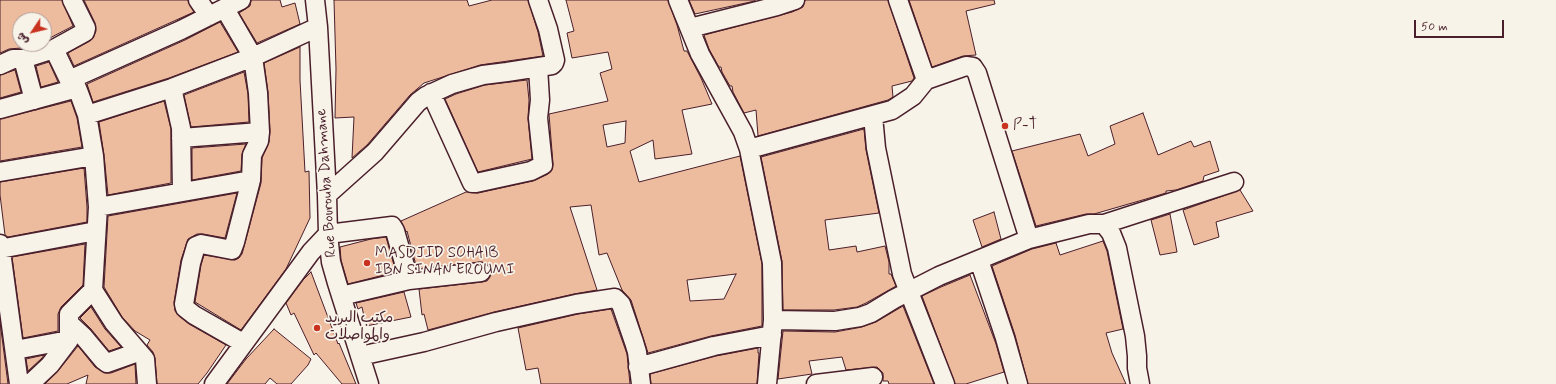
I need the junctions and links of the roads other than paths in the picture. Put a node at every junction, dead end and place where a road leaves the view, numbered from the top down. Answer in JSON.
{"nodes":[{"id":1,"x":72,"y":0,"type":"edge"},
{"id":2,"x":198,"y":0,"type":"edge"},
{"id":3,"x":241,"y":0,"type":"edge"},
{"id":4,"x":315,"y":0,"type":"edge"},
{"id":5,"x":538,"y":0,"type":"edge"},
{"id":6,"x":678,"y":0,"type":"edge"},
{"id":7,"x":795,"y":0,"type":"edge"},
{"id":8,"x":898,"y":0,"type":"edge"},
{"id":9,"x":217,"y":12,"type":"junction"},
{"id":10,"x":318,"y":27,"type":"junction"},
{"id":11,"x":690,"y":28,"type":"junction"},
{"id":12,"x":54,"y":48,"type":"junction"},
{"id":13,"x":253,"y":57,"type":"junction"},
{"id":14,"x":23,"y":59,"type":"junction"},
{"id":15,"x":0,"y":64,"type":"edge"},
{"id":16,"x":538,"y":67,"type":"junction"},
{"id":17,"x":926,"y":80,"type":"junction"},
{"id":18,"x":73,"y":84,"type":"junction"},
{"id":19,"x":172,"y":88,"type":"junction"},
{"id":20,"x":430,"y":93,"type":"junction"},
{"id":21,"x":34,"y":100,"type":"junction"},
{"id":22,"x":0,"y":109,"type":"edge"},
{"id":23,"x":87,"y":115,"type":"junction"},
{"id":24,"x":873,"y":116,"type":"junction"},
{"id":25,"x":260,"y":132,"type":"junction"},
{"id":26,"x":181,"y":138,"type":"junction"},
{"id":27,"x":749,"y":148,"type":"junction"},
{"id":28,"x":94,"y":156,"type":"junction"},
{"id":29,"x":0,"y":172,"type":"edge"},
{"id":30,"x":251,"y":180,"type":"junction"},
{"id":31,"x":1234,"y":182,"type":"dead end"},
{"id":32,"x":182,"y":192,"type":"junction"},
{"id":33,"x":327,"y":195,"type":"junction"},
{"id":34,"x":98,"y":207,"type":"junction"},
{"id":35,"x":1104,"y":224,"type":"junction"},
{"id":36,"x":96,"y":231,"type":"junction"},
{"id":37,"x":328,"y":234,"type":"junction"},
{"id":38,"x":1030,"y":239,"type":"junction"},
{"id":39,"x":0,"y":244,"type":"edge"},
{"id":40,"x":0,"y":249,"type":"edge"},
{"id":41,"x":979,"y":260,"type":"junction"},
{"id":42,"x":481,"y":272,"type":"dead end"},
{"id":43,"x":409,"y":280,"type":"junction"},
{"id":44,"x":3,"y":287,"type":"edge"},
{"id":45,"x":93,"y":290,"type":"junction"},
{"id":46,"x":909,"y":292,"type":"junction"},
{"id":47,"x":341,"y":296,"type":"junction"},
{"id":48,"x":773,"y":327,"type":"junction"},
{"id":49,"x":69,"y":332,"type":"junction"},
{"id":50,"x":243,"y":343,"type":"junction"},
{"id":51,"x":15,"y":350,"type":"junction"},
{"id":52,"x":138,"y":352,"type":"junction"},
{"id":53,"x":360,"y":356,"type":"junction"},
{"id":54,"x":639,"y":375,"type":"edge"},
{"id":55,"x":874,"y":377,"type":"dead end"},
{"id":56,"x":19,"y":384,"type":"edge"},
{"id":57,"x":27,"y":384,"type":"edge"},
{"id":58,"x":147,"y":384,"type":"edge"},
{"id":59,"x":214,"y":384,"type":"edge"},
{"id":60,"x":369,"y":384,"type":"edge"},
{"id":61,"x":767,"y":384,"type":"edge"},
{"id":62,"x":816,"y":384,"type":"edge"},
{"id":63,"x":945,"y":384,"type":"edge"},
{"id":64,"x":1018,"y":384,"type":"edge"},
{"id":65,"x":1140,"y":384,"type":"edge"}],
"edges":[{"from":1,"to":12,"type":"street"},
{"from":2,"to":9,"type":"street"},
{"from":3,"to":9,"type":"street"},
{"from":4,"to":10,"type":"street","name":"Rue Bourouba Dahmane"},
{"from":5,"to":16,"type":"street"},
{"from":6,"to":11,"type":"street"},
{"from":7,"to":11,"type":"street"},
{"from":8,"to":17,"type":"street"},
{"from":9,"to":13,"type":"street"},
{"from":9,"to":18,"type":"street"},
{"from":10,"to":13,"type":"street"},
{"from":10,"to":33,"type":"street","name":"Rue Bourouba Dahmane"},
{"from":11,"to":27,"type":"street"},
{"from":12,"to":14,"type":"street"},
{"from":12,"to":18,"type":"street"},
{"from":13,"to":19,"type":"street"},
{"from":13,"to":25,"type":"street"},
{"from":14,"to":15,"type":"street"},
{"from":14,"to":21,"type":"street"},
{"from":16,"to":20,"type":"street"},
{"from":16,"to":20,"type":"street"},
{"from":17,"to":24,"type":"street"},
{"from":17,"to":38,"type":"street"},
{"from":18,"to":21,"type":"street"},
{"from":18,"to":23,"type":"street"},
{"from":19,"to":23,"type":"street"},
{"from":19,"to":26,"type":"street"},
{"from":20,"to":33,"type":"street"},
{"from":21,"to":22,"type":"street"},
{"from":23,"to":28,"type":"street"},
{"from":24,"to":27,"type":"street"},
{"from":24,"to":46,"type":"street"},
{"from":25,"to":26,"type":"street"},
{"from":25,"to":30,"type":"street"},
{"from":26,"to":32,"type":"street"},
{"from":27,"to":48,"type":"street"},
{"from":28,"to":29,"type":"street"},
{"from":28,"to":34,"type":"street"},
{"from":30,"to":32,"type":"street"},
{"from":30,"to":50,"type":"street"},
{"from":31,"to":35,"type":"street"},
{"from":32,"to":34,"type":"street"},
{"from":33,"to":37,"type":"street","name":"Rue Bourouba Dahmane"},
{"from":34,"to":36,"type":"street"},
{"from":35,"to":38,"type":"street"},
{"from":35,"to":65,"type":"street"},
{"from":36,"to":40,"type":"street"},
{"from":36,"to":45,"type":"street"},
{"from":37,"to":43,"type":"street"},
{"from":37,"to":47,"type":"street","name":"Rue Bourouba Dahmane"},
{"from":37,"to":50,"type":"street"},
{"from":38,"to":41,"type":"street"},
{"from":39,"to":40,"type":"street"},
{"from":40,"to":44,"type":"street"},
{"from":41,"to":46,"type":"street"},
{"from":41,"to":64,"type":"street"},
{"from":42,"to":43,"type":"street"},
{"from":43,"to":47,"type":"street"},
{"from":44,"to":51,"type":"street"},
{"from":45,"to":49,"type":"street"},
{"from":45,"to":52,"type":"street"},
{"from":46,"to":48,"type":"street"},
{"from":46,"to":63,"type":"street"},
{"from":47,"to":53,"type":"street","name":"Rue Bourouba Dahmane"},
{"from":48,"to":54,"type":"street"},
{"from":48,"to":61,"type":"street"},
{"from":49,"to":51,"type":"street"},
{"from":49,"to":52,"type":"street"},
{"from":49,"to":57,"type":"street"},
{"from":50,"to":59,"type":"street"},
{"from":51,"to":56,"type":"street"},
{"from":52,"to":58,"type":"street"},
{"from":53,"to":54,"type":"street"},
{"from":53,"to":60,"type":"street","name":"Rue Bourouba Dahmane"},
{"from":55,"to":62,"type":"street"}]}
